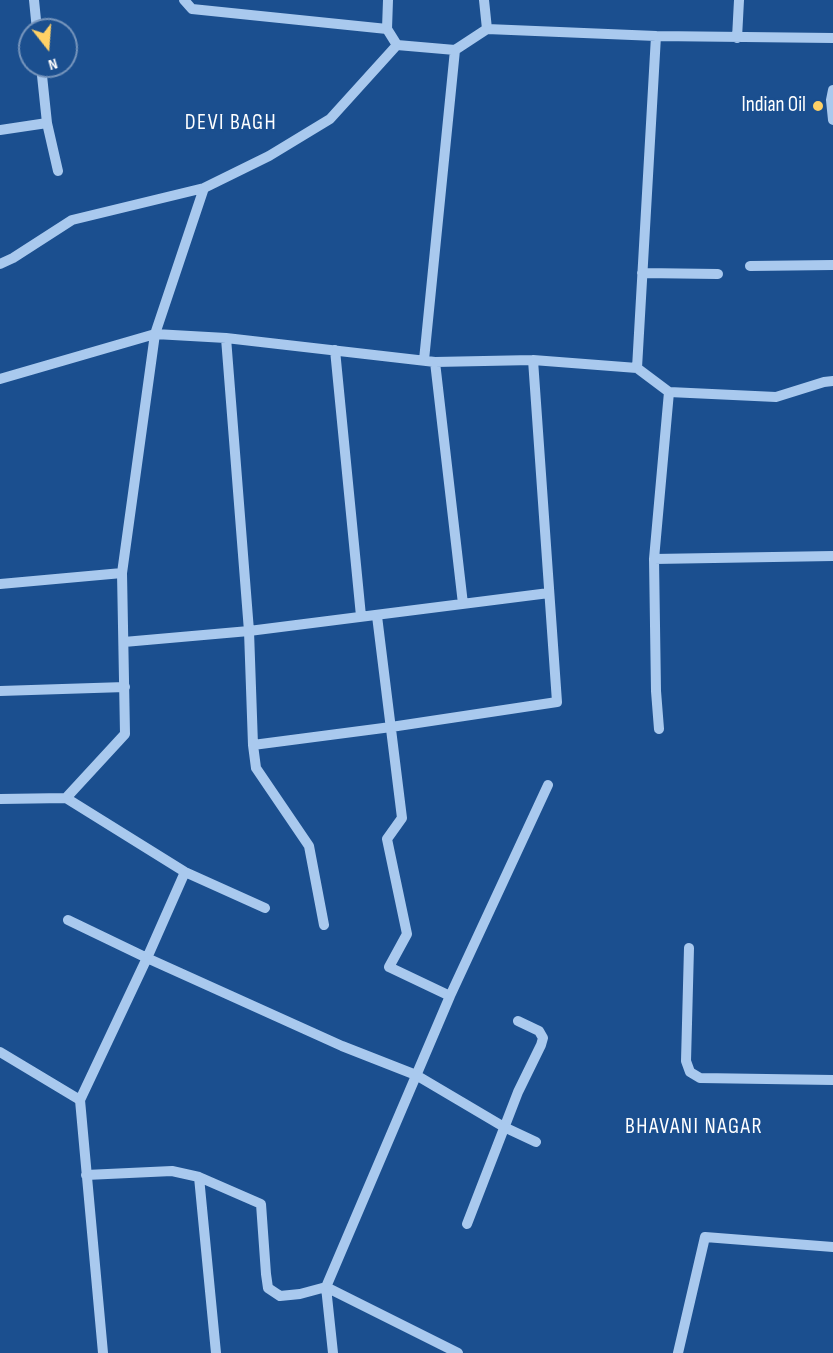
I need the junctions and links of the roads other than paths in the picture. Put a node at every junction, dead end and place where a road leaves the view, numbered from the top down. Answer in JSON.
{"nodes":[{"id":1,"x":34,"y":0,"type":"edge"},
{"id":2,"x":184,"y":0,"type":"edge"},
{"id":3,"x":388,"y":0,"type":"edge"},
{"id":4,"x":484,"y":0,"type":"edge"},
{"id":5,"x":739,"y":0,"type":"edge"},
{"id":6,"x":36,"y":18,"type":"edge"},
{"id":7,"x":387,"y":29,"type":"junction"},
{"id":8,"x":487,"y":29,"type":"junction"},
{"id":9,"x":656,"y":36,"type":"junction"},
{"id":10,"x":737,"y":38,"type":"junction"},
{"id":11,"x":833,"y":38,"type":"edge"},
{"id":12,"x":397,"y":45,"type":"junction"},
{"id":13,"x":455,"y":50,"type":"junction"},
{"id":14,"x":42,"y":78,"type":"edge"},
{"id":15,"x":833,"y":90,"type":"edge"},
{"id":16,"x":833,"y":120,"type":"edge"},
{"id":17,"x":47,"y":123,"type":"junction"},
{"id":18,"x":0,"y":130,"type":"edge"},
{"id":19,"x":58,"y":171,"type":"dead end"},
{"id":20,"x":204,"y":188,"type":"junction"},
{"id":21,"x":0,"y":264,"type":"edge"},
{"id":22,"x":833,"y":265,"type":"edge"},
{"id":23,"x":750,"y":266,"type":"dead end"},
{"id":24,"x":642,"y":273,"type":"junction"},
{"id":25,"x":718,"y":274,"type":"dead end"},
{"id":26,"x":155,"y":334,"type":"junction"},
{"id":27,"x":226,"y":338,"type":"junction"},
{"id":28,"x":335,"y":350,"type":"junction"},
{"id":29,"x":533,"y":360,"type":"junction"},
{"id":30,"x":430,"y":361,"type":"junction"},
{"id":31,"x":637,"y":368,"type":"junction"},
{"id":32,"x":0,"y":379,"type":"edge"},
{"id":33,"x":833,"y":381,"type":"edge"},
{"id":34,"x":669,"y":392,"type":"junction"},
{"id":35,"x":833,"y":556,"type":"edge"},
{"id":36,"x":654,"y":559,"type":"junction"},
{"id":37,"x":122,"y":573,"type":"junction"},
{"id":38,"x":0,"y":584,"type":"edge"},
{"id":39,"x":549,"y":593,"type":"junction"},
{"id":40,"x":463,"y":604,"type":"junction"},
{"id":41,"x":361,"y":616,"type":"junction"},
{"id":42,"x":377,"y":616,"type":"junction"},
{"id":43,"x":249,"y":631,"type":"junction"},
{"id":44,"x":124,"y":642,"type":"junction"},
{"id":45,"x":124,"y":687,"type":"junction"},
{"id":46,"x":0,"y":691,"type":"edge"},
{"id":47,"x":392,"y":727,"type":"junction"},
{"id":48,"x":659,"y":729,"type":"dead end"},
{"id":49,"x":253,"y":745,"type":"junction"},
{"id":50,"x":548,"y":784,"type":"dead end"},
{"id":51,"x":66,"y":798,"type":"junction"},
{"id":52,"x":0,"y":799,"type":"edge"},
{"id":53,"x":185,"y":872,"type":"junction"},
{"id":54,"x":265,"y":908,"type":"dead end"},
{"id":55,"x":68,"y":920,"type":"dead end"},
{"id":56,"x":324,"y":925,"type":"dead end"},
{"id":57,"x":689,"y":948,"type":"dead end"},
{"id":58,"x":147,"y":958,"type":"junction"},
{"id":59,"x":450,"y":996,"type":"junction"},
{"id":60,"x":518,"y":1021,"type":"dead end"},
{"id":61,"x":0,"y":1052,"type":"edge"},
{"id":62,"x":416,"y":1076,"type":"junction"},
{"id":63,"x":833,"y":1080,"type":"edge"},
{"id":64,"x":80,"y":1101,"type":"junction"},
{"id":65,"x":504,"y":1127,"type":"junction"},
{"id":66,"x":536,"y":1142,"type":"dead end"},
{"id":67,"x":86,"y":1174,"type":"junction"},
{"id":68,"x":199,"y":1177,"type":"junction"},
{"id":69,"x":467,"y":1224,"type":"dead end"},
{"id":70,"x":833,"y":1247,"type":"edge"},
{"id":71,"x":326,"y":1287,"type":"junction"},
{"id":72,"x":103,"y":1353,"type":"edge"},
{"id":73,"x":216,"y":1353,"type":"edge"},
{"id":74,"x":333,"y":1353,"type":"edge"},
{"id":75,"x":458,"y":1353,"type":"edge"},
{"id":76,"x":678,"y":1353,"type":"edge"}],
"edges":[{"from":1,"to":6,"type":"street"},
{"from":2,"to":7,"type":"street"},
{"from":3,"to":7,"type":"street"},
{"from":4,"to":8,"type":"street"},
{"from":5,"to":10,"type":"street"},
{"from":7,"to":12,"type":"street"},
{"from":8,"to":9,"type":"street"},
{"from":8,"to":13,"type":"street"},
{"from":9,"to":10,"type":"street"},
{"from":9,"to":24,"type":"street"},
{"from":10,"to":11,"type":"street"},
{"from":12,"to":13,"type":"street"},
{"from":12,"to":20,"type":"street"},
{"from":13,"to":30,"type":"street"},
{"from":14,"to":17,"type":"street"},
{"from":15,"to":16,"type":"street"},
{"from":17,"to":18,"type":"street"},
{"from":17,"to":19,"type":"street"},
{"from":20,"to":21,"type":"street"},
{"from":20,"to":26,"type":"street"},
{"from":22,"to":23,"type":"street"},
{"from":24,"to":25,"type":"street"},
{"from":24,"to":31,"type":"street"},
{"from":26,"to":27,"type":"street"},
{"from":26,"to":32,"type":"street"},
{"from":26,"to":37,"type":"street"},
{"from":27,"to":28,"type":"street"},
{"from":27,"to":43,"type":"street"},
{"from":28,"to":30,"type":"street"},
{"from":28,"to":41,"type":"street"},
{"from":29,"to":30,"type":"street"},
{"from":29,"to":31,"type":"street"},
{"from":29,"to":39,"type":"street"},
{"from":30,"to":40,"type":"street"},
{"from":31,"to":34,"type":"street"},
{"from":33,"to":34,"type":"street"},
{"from":34,"to":36,"type":"street"},
{"from":35,"to":36,"type":"street"},
{"from":36,"to":48,"type":"street"},
{"from":37,"to":38,"type":"street"},
{"from":37,"to":44,"type":"street"},
{"from":39,"to":40,"type":"street"},
{"from":39,"to":47,"type":"street"},
{"from":40,"to":42,"type":"street"},
{"from":41,"to":42,"type":"street"},
{"from":41,"to":43,"type":"street"},
{"from":42,"to":47,"type":"street"},
{"from":43,"to":44,"type":"street"},
{"from":43,"to":49,"type":"street"},
{"from":44,"to":45,"type":"street"},
{"from":45,"to":46,"type":"street"},
{"from":45,"to":51,"type":"street"},
{"from":47,"to":49,"type":"street"},
{"from":47,"to":59,"type":"street"},
{"from":49,"to":56,"type":"street"},
{"from":50,"to":59,"type":"street"},
{"from":51,"to":52,"type":"street"},
{"from":51,"to":53,"type":"street"},
{"from":53,"to":54,"type":"street"},
{"from":53,"to":58,"type":"street"},
{"from":55,"to":58,"type":"street"},
{"from":57,"to":63,"type":"street"},
{"from":58,"to":62,"type":"street"},
{"from":58,"to":64,"type":"street"},
{"from":59,"to":62,"type":"street"},
{"from":60,"to":65,"type":"street"},
{"from":61,"to":64,"type":"street"},
{"from":62,"to":65,"type":"street"},
{"from":62,"to":71,"type":"street"},
{"from":64,"to":67,"type":"street"},
{"from":65,"to":66,"type":"street"},
{"from":65,"to":69,"type":"street"},
{"from":67,"to":68,"type":"street"},
{"from":67,"to":72,"type":"street"},
{"from":68,"to":71,"type":"street"},
{"from":68,"to":73,"type":"street"},
{"from":70,"to":76,"type":"street"},
{"from":71,"to":74,"type":"street"},
{"from":71,"to":75,"type":"street"}]}
